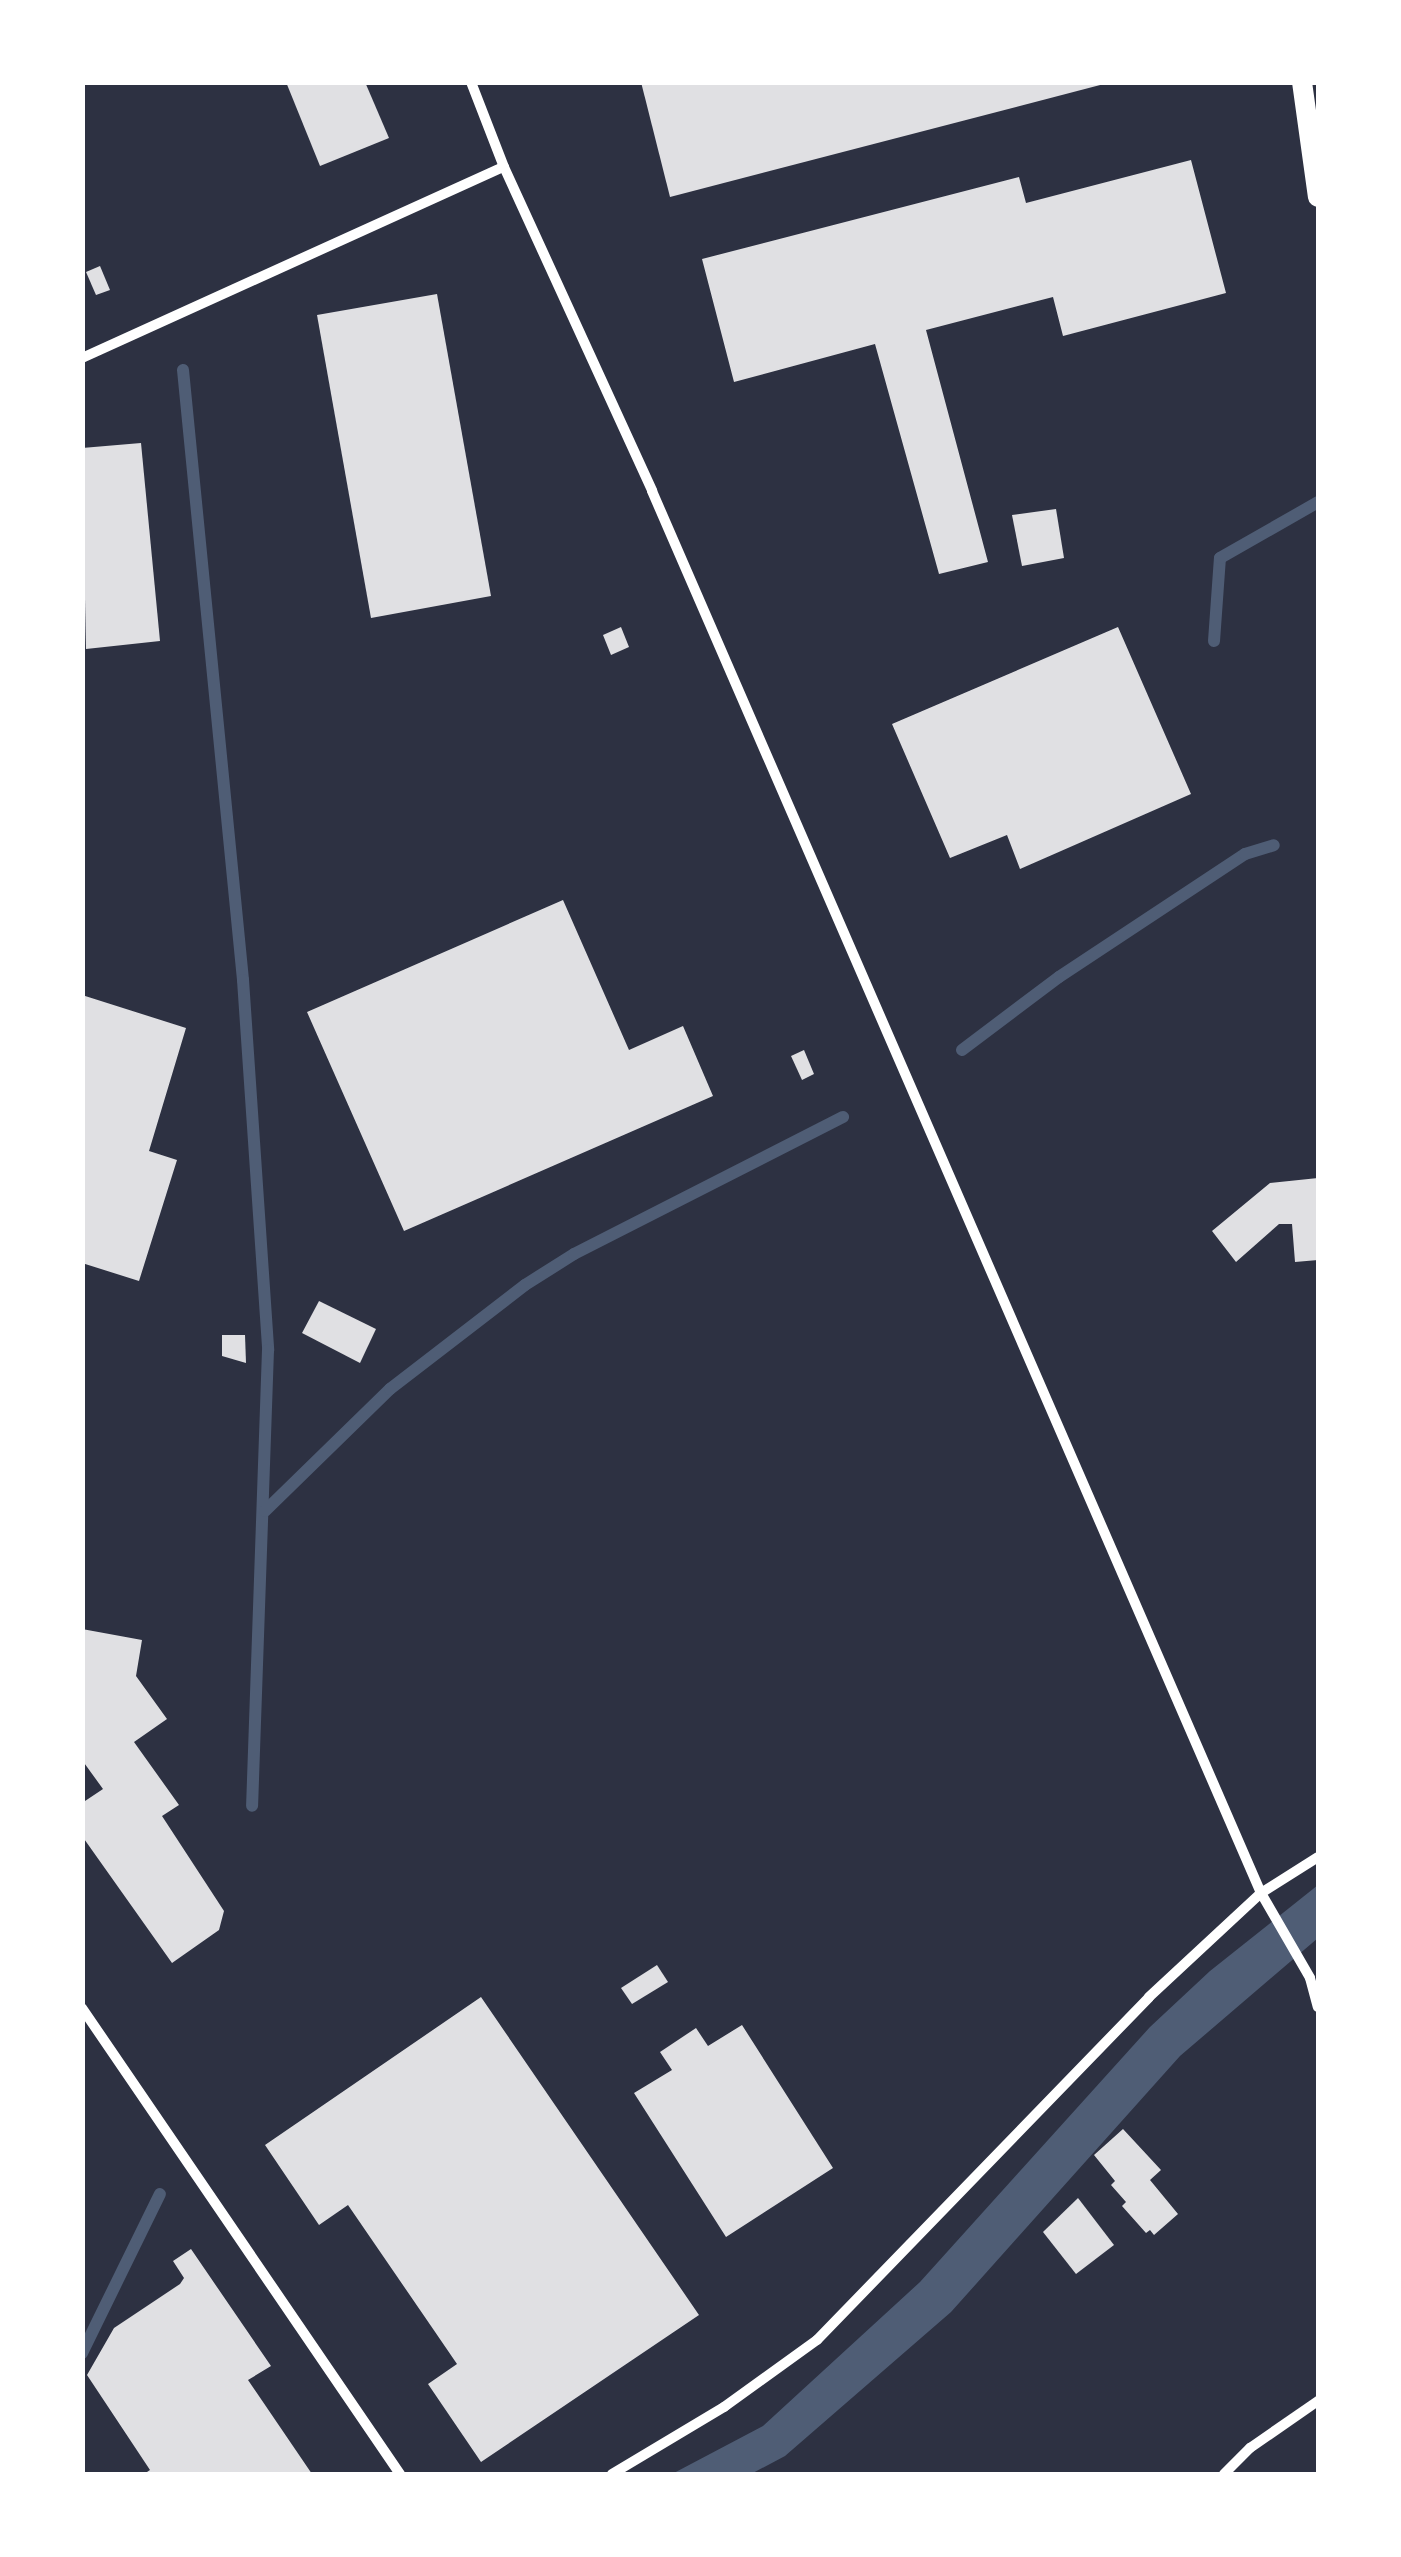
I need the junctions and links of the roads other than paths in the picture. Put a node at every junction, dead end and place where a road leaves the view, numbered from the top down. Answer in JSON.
{"nodes":[{"id":1,"x":472,"y":82,"type":"edge"},
{"id":2,"x":1302,"y":82,"type":"edge"},
{"id":3,"x":504,"y":167,"type":"junction"},
{"id":4,"x":1318,"y":197,"type":"edge"},
{"id":5,"x":82,"y":358,"type":"edge"},
{"id":6,"x":1318,"y":1857,"type":"edge"},
{"id":7,"x":1261,"y":1892,"type":"junction"},
{"id":8,"x":1318,"y":2007,"type":"edge"},
{"id":9,"x":82,"y":2008,"type":"edge"},
{"id":10,"x":1318,"y":2400,"type":"edge"},
{"id":11,"x":400,"y":2474,"type":"edge"},
{"id":12,"x":612,"y":2474,"type":"edge"},
{"id":13,"x":1224,"y":2474,"type":"edge"}],
"edges":[{"from":1,"to":3,"type":"street"},
{"from":2,"to":4,"type":"main road"},
{"from":3,"to":5,"type":"street"},
{"from":3,"to":7,"type":"street"},
{"from":6,"to":7,"type":"street"},
{"from":7,"to":8,"type":"street"},
{"from":7,"to":12,"type":"street"},
{"from":9,"to":11,"type":"street"},
{"from":10,"to":13,"type":"street"}]}
